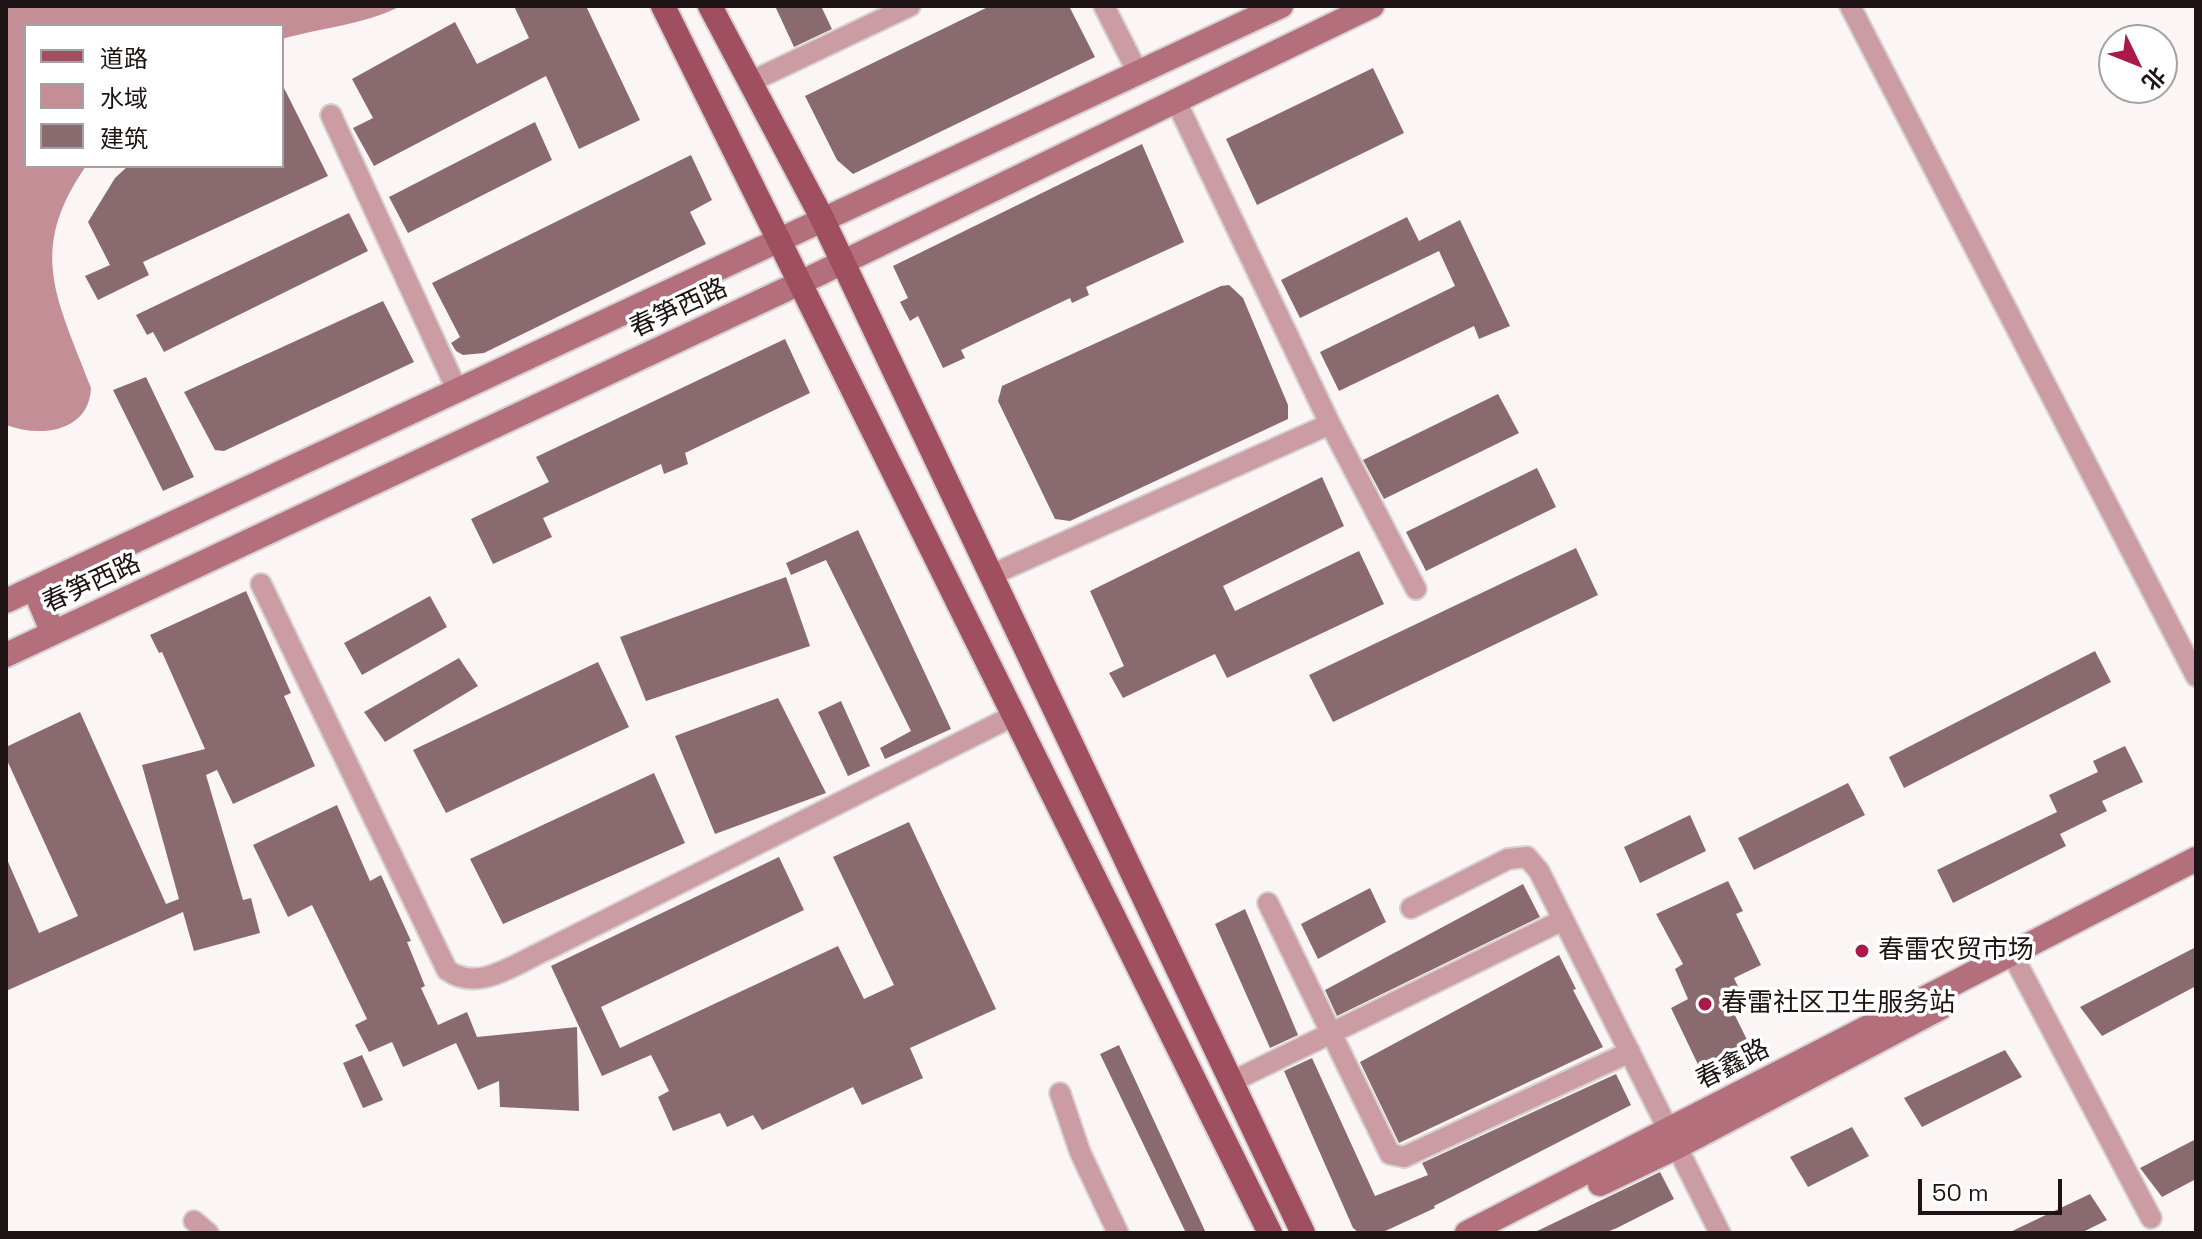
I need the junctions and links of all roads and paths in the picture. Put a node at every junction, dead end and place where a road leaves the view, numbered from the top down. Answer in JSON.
{"nodes":[{"id":1,"x":663,"y":6,"type":"edge"},
{"id":2,"x":710,"y":6,"type":"edge"},
{"id":3,"x":910,"y":6,"type":"edge"},
{"id":4,"x":1104,"y":6,"type":"edge"},
{"id":5,"x":1281,"y":6,"type":"edge"},
{"id":6,"x":1372,"y":6,"type":"edge"},
{"id":7,"x":1850,"y":6,"type":"edge"},
{"id":8,"x":1138,"y":73,"type":"junction"},
{"id":9,"x":750,"y":82,"type":"junction"},
{"id":10,"x":1176,"y":101,"type":"junction"},
{"id":11,"x":331,"y":115,"type":"dead end"},
{"id":12,"x":822,"y":220,"type":"junction"},
{"id":13,"x":781,"y":239,"type":"junction"},
{"id":14,"x":842,"y":261,"type":"junction"},
{"id":15,"x":802,"y":282,"type":"junction"},
{"id":16,"x":457,"y":390,"type":"junction"},
{"id":17,"x":1330,"y":424,"type":"junction"},
{"id":18,"x":991,"y":575,"type":"junction"},
{"id":19,"x":261,"y":584,"type":"dead end"},
{"id":20,"x":34,"y":588,"type":"junction"},
{"id":21,"x":1416,"y":589,"type":"dead end"},
{"id":22,"x":6,"y":601,"type":"edge"},
{"id":23,"x":53,"y":633,"type":"junction"},
{"id":24,"x":6,"y":655,"type":"edge"},
{"id":25,"x":2196,"y":676,"type":"edge"},
{"id":26,"x":1015,"y":715,"type":"junction"},
{"id":27,"x":2196,"y":859,"type":"edge"},
{"id":28,"x":2196,"y":877,"type":"edge"},
{"id":29,"x":1268,"y":903,"type":"dead end"},
{"id":30,"x":1411,"y":908,"type":"dead end"},
{"id":31,"x":1563,"y":920,"type":"junction"},
{"id":32,"x":2015,"y":959,"type":"junction"},
{"id":33,"x":1332,"y":1035,"type":"junction"},
{"id":34,"x":1630,"y":1052,"type":"junction"},
{"id":35,"x":1231,"y":1082,"type":"junction"},
{"id":36,"x":1060,"y":1093,"type":"dead end"},
{"id":37,"x":1673,"y":1139,"type":"junction"},
{"id":38,"x":2151,"y":1218,"type":"dead end"},
{"id":39,"x":1118,"y":1233,"type":"edge"},
{"id":40,"x":1270,"y":1233,"type":"edge"},
{"id":41,"x":1303,"y":1233,"type":"edge"},
{"id":42,"x":1467,"y":1233,"type":"edge"},
{"id":43,"x":1496,"y":1233,"type":"edge"},
{"id":44,"x":1720,"y":1233,"type":"edge"}],
"edges":[{"from":1,"to":13,"type":"main road"},
{"from":2,"to":9,"type":"main road"},
{"from":3,"to":9,"type":"street"},
{"from":4,"to":8,"type":"street"},
{"from":5,"to":8,"type":"main road","name":"春笋西路"},
{"from":6,"to":10,"type":"main road","name":"春笋西路"},
{"from":7,"to":25,"type":"street"},
{"from":8,"to":12,"type":"main road","name":"春笋西路"},
{"from":9,"to":12,"type":"main road"},
{"from":10,"to":14,"type":"main road","name":"春笋西路"},
{"from":10,"to":17,"type":"street"},
{"from":11,"to":16,"type":"street"},
{"from":12,"to":13,"type":"main road","name":"春笋西路"},
{"from":12,"to":14,"type":"main road"},
{"from":13,"to":15,"type":"main road"},
{"from":13,"to":16,"type":"main road","name":"春笋西路"},
{"from":14,"to":15,"type":"main road","name":"春笋西路"},
{"from":14,"to":18,"type":"main road"},
{"from":15,"to":23,"type":"main road","name":"春笋西路"},
{"from":15,"to":26,"type":"main road"},
{"from":16,"to":20,"type":"main road","name":"春笋西路"},
{"from":17,"to":18,"type":"street"},
{"from":17,"to":21,"type":"street"},
{"from":18,"to":35,"type":"main road"},
{"from":19,"to":26,"type":"street"},
{"from":20,"to":22,"type":"main road","name":"春笋西路"},
{"from":20,"to":23,"type":"main road"},
{"from":23,"to":24,"type":"main road","name":"春笋西路"},
{"from":26,"to":40,"type":"main road"},
{"from":27,"to":32,"type":"main road","name":"春鑫路"},
{"from":28,"to":32,"type":"main road","name":"春鑫路"},
{"from":29,"to":33,"type":"street"},
{"from":30,"to":31,"type":"street"},
{"from":31,"to":33,"type":"street"},
{"from":31,"to":34,"type":"street"},
{"from":32,"to":37,"type":"main road","name":"春鑫路"},
{"from":32,"to":38,"type":"street"},
{"from":33,"to":34,"type":"street"},
{"from":33,"to":35,"type":"street"},
{"from":34,"to":37,"type":"street"},
{"from":35,"to":41,"type":"main road"},
{"from":36,"to":39,"type":"street"},
{"from":37,"to":42,"type":"main road","name":"春鑫路"},
{"from":37,"to":43,"type":"main road","name":"春鑫路"},
{"from":37,"to":44,"type":"street"}]}
